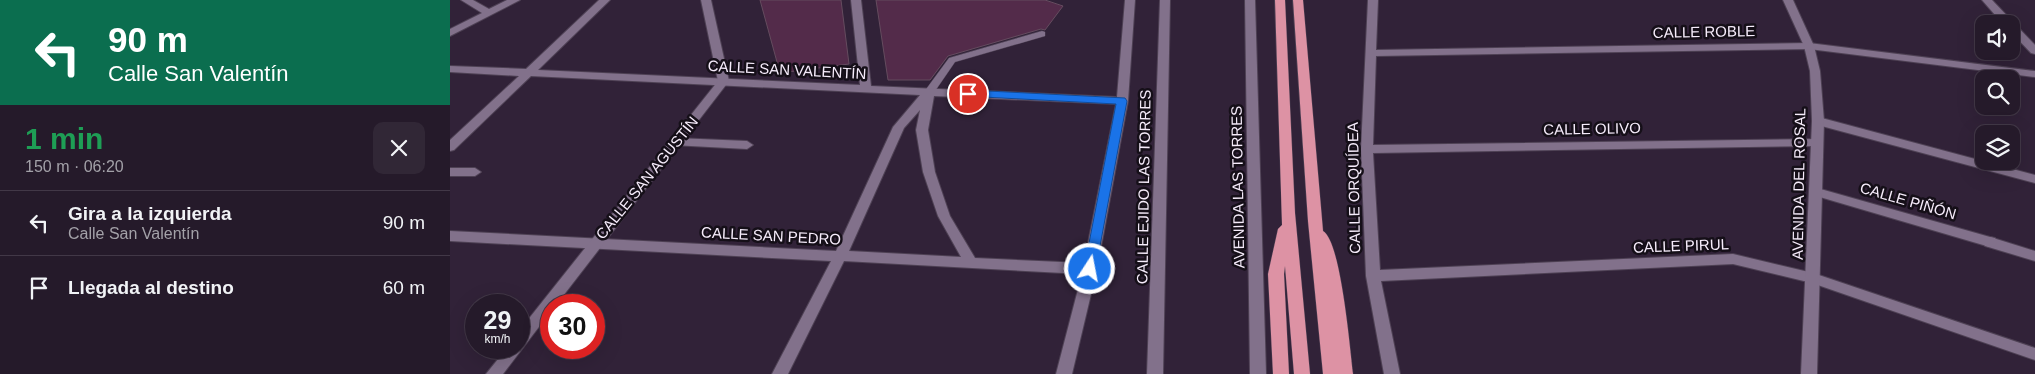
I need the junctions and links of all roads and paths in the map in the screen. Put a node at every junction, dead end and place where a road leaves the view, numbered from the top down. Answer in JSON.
{"nodes":[{"id":1,"x":466,"y":0,"type":"edge"},
{"id":2,"x":515,"y":0,"type":"edge"},
{"id":3,"x":605,"y":0,"type":"edge"},
{"id":4,"x":706,"y":0,"type":"edge"},
{"id":5,"x":856,"y":0,"type":"edge"},
{"id":6,"x":1130,"y":0,"type":"edge"},
{"id":7,"x":1165,"y":0,"type":"edge"},
{"id":8,"x":1250,"y":0,"type":"edge"},
{"id":9,"x":1280,"y":0,"type":"edge"},
{"id":10,"x":1298,"y":0,"type":"edge"},
{"id":11,"x":1372,"y":0,"type":"edge"},
{"id":12,"x":1788,"y":0,"type":"edge"},
{"id":13,"x":1987,"y":0,"type":"edge"},
{"id":14,"x":489,"y":13,"type":"junction"},
{"id":15,"x":2001,"y":15,"type":"edge"},
{"id":16,"x":450,"y":33,"type":"edge"},
{"id":17,"x":1042,"y":34,"type":"dead end"},
{"id":18,"x":2020,"y":35,"type":"edge"},
{"id":19,"x":1809,"y":46,"type":"junction"},
{"id":20,"x":2035,"y":51,"type":"edge"},
{"id":21,"x":1372,"y":53,"type":"junction"},
{"id":22,"x":450,"y":69,"type":"edge"},
{"id":23,"x":528,"y":72,"type":"junction"},
{"id":24,"x":2035,"y":74,"type":"edge"},
{"id":25,"x":724,"y":81,"type":"junction"},
{"id":26,"x":866,"y":89,"type":"junction"},
{"id":27,"x":929,"y":92,"type":"junction"},
{"id":28,"x":1122,"y":101,"type":"junction"},
{"id":29,"x":1818,"y":121,"type":"junction"},
{"id":30,"x":676,"y":142,"type":"junction"},
{"id":31,"x":1817,"y":142,"type":"junction"},
{"id":32,"x":747,"y":145,"type":"dead end"},
{"id":33,"x":450,"y":147,"type":"edge"},
{"id":34,"x":1367,"y":149,"type":"junction"},
{"id":35,"x":450,"y":172,"type":"edge"},
{"id":36,"x":474,"y":172,"type":"dead end"},
{"id":37,"x":2035,"y":179,"type":"edge"},
{"id":38,"x":1817,"y":192,"type":"junction"},
{"id":39,"x":1288,"y":213,"type":"junction"},
{"id":40,"x":1315,"y":221,"type":"junction"},
{"id":41,"x":450,"y":236,"type":"edge"},
{"id":42,"x":595,"y":243,"type":"junction"},
{"id":43,"x":840,"y":256,"type":"junction"},
{"id":44,"x":2035,"y":256,"type":"edge"},
{"id":45,"x":971,"y":263,"type":"junction"},
{"id":46,"x":1090,"y":269,"type":"junction"},
{"id":47,"x":1373,"y":276,"type":"junction"},
{"id":48,"x":1812,"y":278,"type":"junction"},
{"id":49,"x":530,"y":328,"type":"edge"},
{"id":50,"x":2035,"y":354,"type":"edge"},
{"id":51,"x":506,"y":359,"type":"edge"},
{"id":52,"x":494,"y":374,"type":"edge"},
{"id":53,"x":780,"y":374,"type":"edge"},
{"id":54,"x":1064,"y":374,"type":"edge"},
{"id":55,"x":1155,"y":374,"type":"edge"},
{"id":56,"x":1258,"y":374,"type":"edge"},
{"id":57,"x":1281,"y":374,"type":"edge"},
{"id":58,"x":1302,"y":374,"type":"edge"},
{"id":59,"x":1331,"y":374,"type":"edge"},
{"id":60,"x":1345,"y":374,"type":"edge"},
{"id":61,"x":1392,"y":374,"type":"edge"},
{"id":62,"x":1809,"y":374,"type":"edge"}],
"edges":[{"from":1,"to":14,"type":"street"},
{"from":2,"to":14,"type":"street"},
{"from":3,"to":23,"type":"street"},
{"from":4,"to":25,"type":"street"},
{"from":5,"to":26,"type":"street"},
{"from":6,"to":28,"type":"street"},
{"from":7,"to":55,"type":"street","name":"CALLE EJIDO LAS TORRES"},
{"from":8,"to":56,"type":"street","name":"AVENIDA LAS TORRES"},
{"from":9,"to":39,"type":"highway"},
{"from":10,"to":40,"type":"highway"},
{"from":11,"to":21,"type":"street","name":"CALLE ORQUÍDEA"},
{"from":12,"to":19,"type":"street","name":"AVENIDA DEL ROSAL"},
{"from":13,"to":15,"type":"street"},
{"from":14,"to":16,"type":"street"},
{"from":17,"to":27,"type":"lane"},
{"from":18,"to":20,"type":"street"},
{"from":19,"to":21,"type":"street","name":"CALLE ROBLE"},
{"from":19,"to":24,"type":"street","name":"CALLE ROBLE"},
{"from":19,"to":29,"type":"street","name":"AVENIDA DEL ROSAL"},
{"from":21,"to":34,"type":"street","name":"CALLE ORQUÍDEA"},
{"from":22,"to":23,"type":"street","name":"CALLE SAN VALENTÍN"},
{"from":23,"to":25,"type":"street","name":"CALLE SAN VALENTÍN"},
{"from":23,"to":33,"type":"street"},
{"from":25,"to":26,"type":"street","name":"CALLE SAN VALENTÍN"},
{"from":25,"to":30,"type":"street","name":"CALLE SAN AGUSTÍN"},
{"from":26,"to":27,"type":"street","name":"CALLE SAN VALENTÍN"},
{"from":27,"to":28,"type":"street","name":"CALLE SAN VALENTÍN"},
{"from":27,"to":43,"type":"street"},
{"from":27,"to":45,"type":"street"},
{"from":28,"to":46,"type":"street"},
{"from":29,"to":31,"type":"street","name":"AVENIDA DEL ROSAL"},
{"from":29,"to":37,"type":"street"},
{"from":30,"to":32,"type":"street"},
{"from":30,"to":42,"type":"street","name":"CALLE SAN AGUSTÍN"},
{"from":31,"to":34,"type":"street","name":"CALLE OLIVO"},
{"from":31,"to":38,"type":"street","name":"AVENIDA DEL ROSAL"},
{"from":34,"to":47,"type":"street","name":"CALLE ORQUÍDEA"},
{"from":35,"to":36,"type":"street"},
{"from":38,"to":44,"type":"street","name":"CALLE PIÑÓN"},
{"from":38,"to":48,"type":"street","name":"AVENIDA DEL ROSAL"},
{"from":39,"to":57,"type":"highway"},
{"from":39,"to":58,"type":"highway"},
{"from":40,"to":59,"type":"highway"},
{"from":40,"to":60,"type":"highway"},
{"from":41,"to":42,"type":"street","name":"CALLE SAN PEDRO"},
{"from":42,"to":43,"type":"street","name":"CALLE SAN PEDRO"},
{"from":42,"to":49,"type":"street","name":"CALLE SAN AGUSTÍN"},
{"from":43,"to":45,"type":"street","name":"CALLE SAN PEDRO"},
{"from":43,"to":53,"type":"street"},
{"from":45,"to":46,"type":"street","name":"CALLE SAN PEDRO"},
{"from":46,"to":54,"type":"street"},
{"from":47,"to":48,"type":"street","name":"CALLE PIRUL"},
{"from":47,"to":61,"type":"street","name":"CALLE ORQUÍDEA"},
{"from":48,"to":50,"type":"street","name":"CALLE PIRUL"},
{"from":48,"to":62,"type":"street","name":"AVENIDA DEL ROSAL"},
{"from":51,"to":52,"type":"street"}]}
